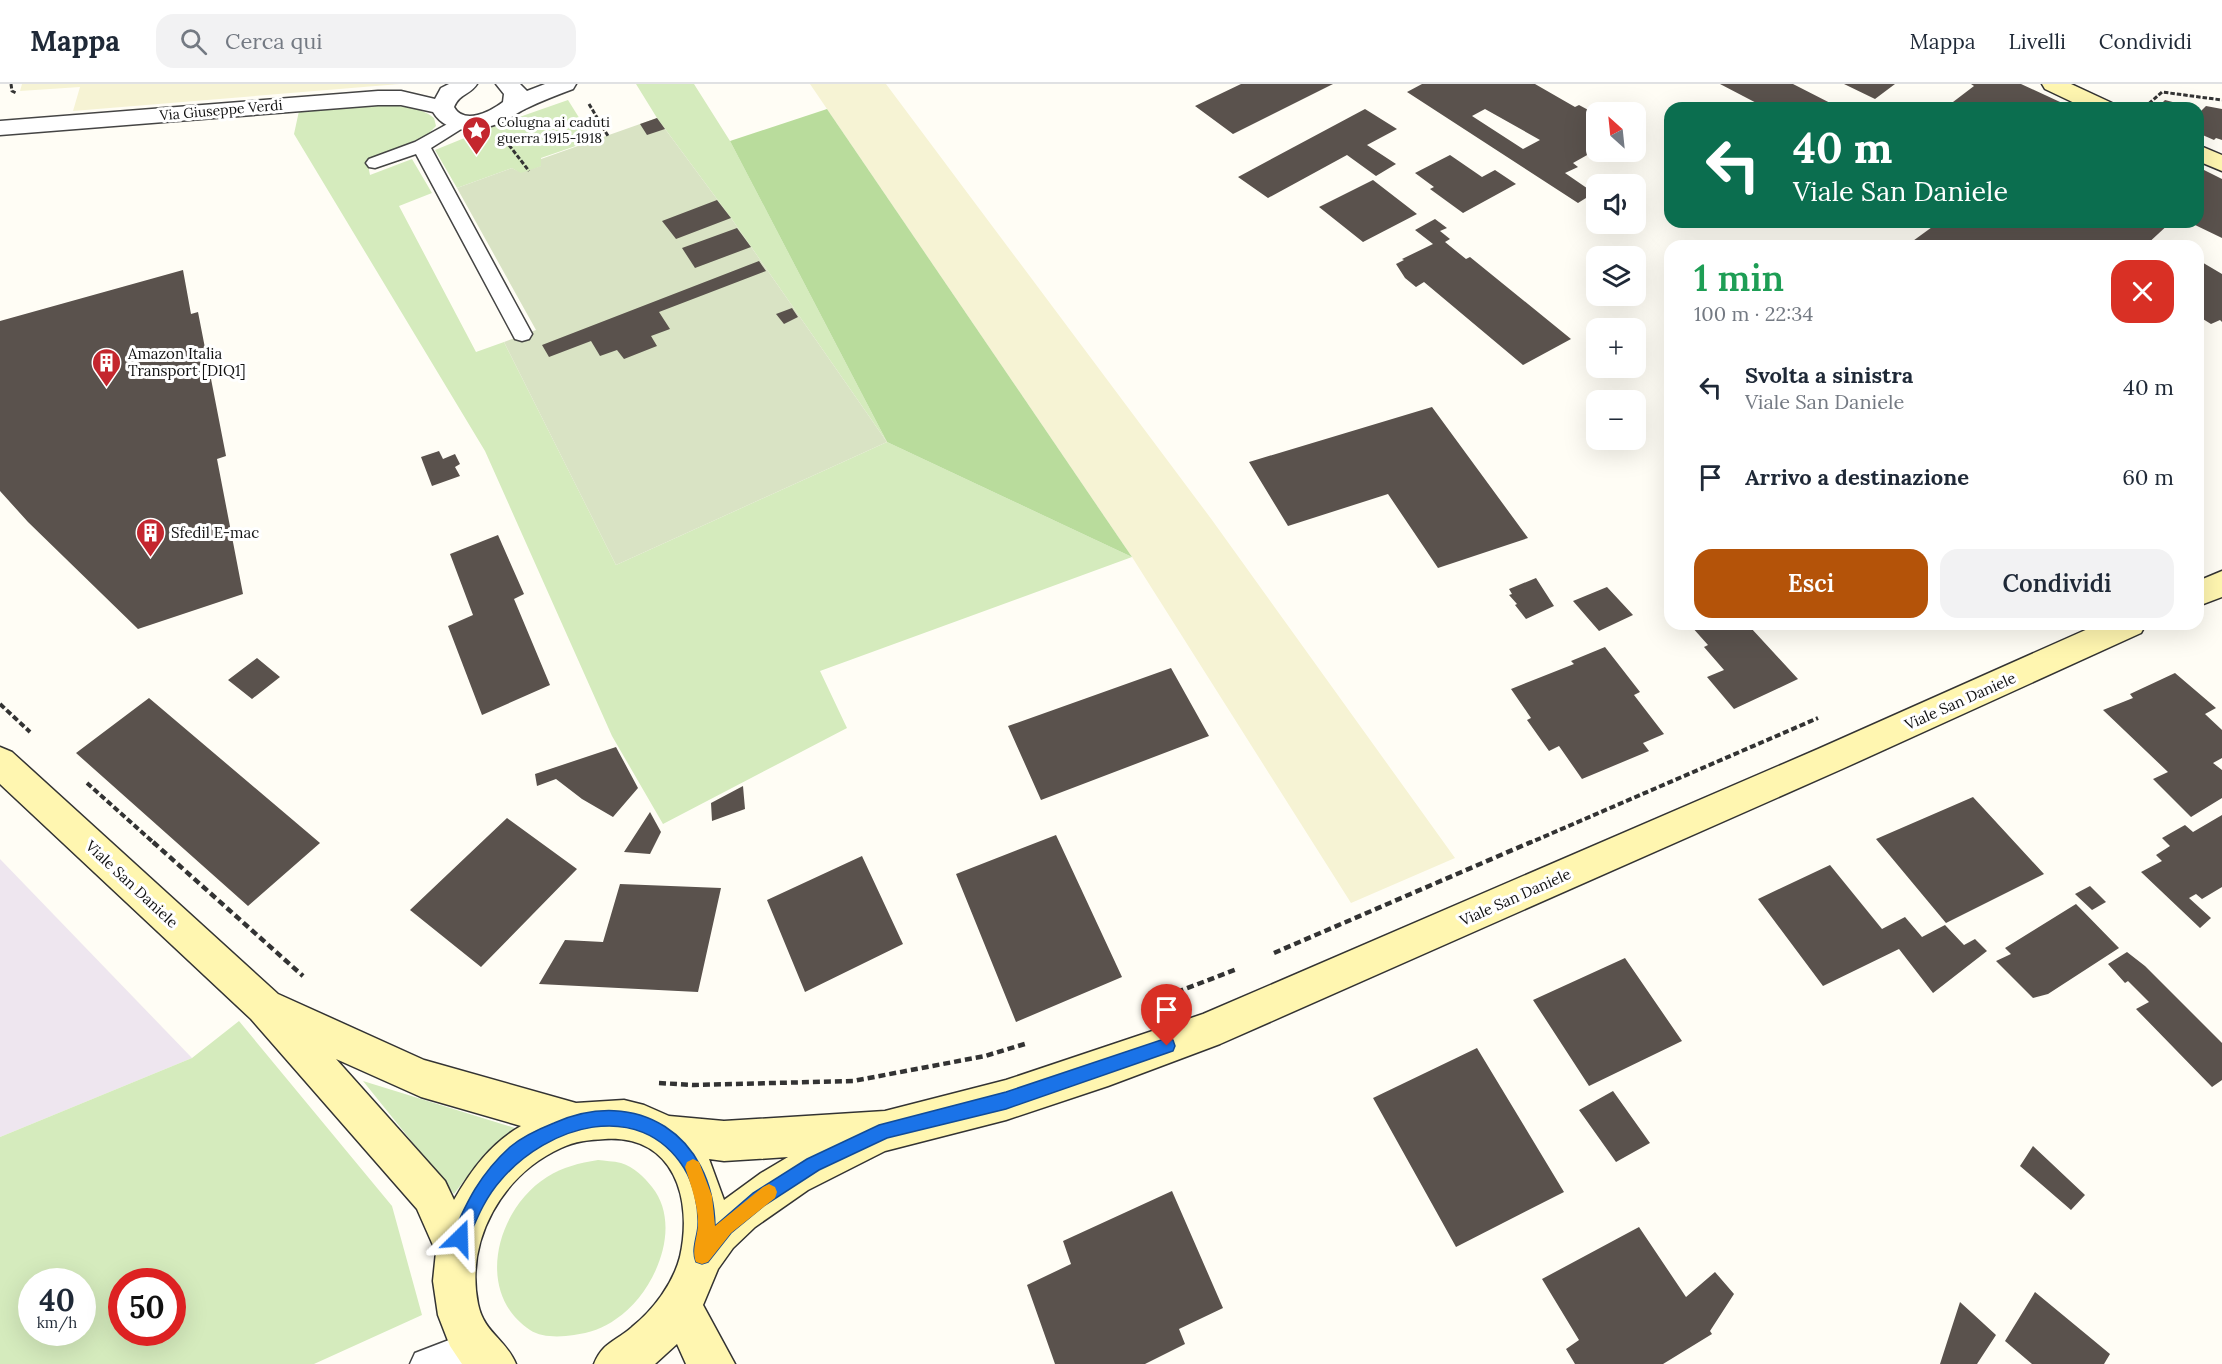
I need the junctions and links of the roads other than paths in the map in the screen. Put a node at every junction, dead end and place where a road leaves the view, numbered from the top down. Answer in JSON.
{"nodes":[{"id":1,"x":536,"y":84,"type":"edge"},
{"id":2,"x":564,"y":84,"type":"edge"},
{"id":3,"x":2053,"y":84,"type":"edge"},
{"id":4,"x":461,"y":85,"type":"edge"},
{"id":5,"x":511,"y":92,"type":"edge"},
{"id":6,"x":2091,"y":102,"type":"edge"},
{"id":7,"x":442,"y":107,"type":"junction"},
{"id":8,"x":460,"y":122,"type":"junction"},
{"id":9,"x":0,"y":128,"type":"edge"},
{"id":10,"x":421,"y":147,"type":"junction"},
{"id":11,"x":2204,"y":155,"type":"edge"},
{"id":12,"x":375,"y":163,"type":"dead end"},
{"id":13,"x":2222,"y":164,"type":"edge"},
{"id":14,"x":522,"y":334,"type":"dead end"},
{"id":15,"x":2222,"y":583,"type":"edge"},
{"id":16,"x":2204,"y":591,"type":"edge"},
{"id":17,"x":2117,"y":630,"type":"edge"},
{"id":18,"x":0,"y":762,"type":"edge"},
{"id":19,"x":264,"y":1006,"type":"junction"},
{"id":20,"x":574,"y":1122,"type":"junction"},
{"id":21,"x":885,"y":1131,"type":"junction"},
{"id":22,"x":665,"y":1135,"type":"junction"},
{"id":23,"x":456,"y":1250,"type":"junction"},
{"id":24,"x":702,"y":1256,"type":"junction"},
{"id":25,"x":681,"y":1305,"type":"junction"},
{"id":26,"x":484,"y":1355,"type":"edge"},
{"id":27,"x":426,"y":1364,"type":"edge"},
{"id":28,"x":616,"y":1364,"type":"edge"},
{"id":29,"x":713,"y":1364,"type":"edge"}],
"edges":[{"from":1,"to":5,"type":"street"},
{"from":2,"to":5,"type":"street"},
{"from":3,"to":6,"type":"street"},
{"from":4,"to":7,"type":"street"},
{"from":5,"to":8,"type":"street"},
{"from":7,"to":8,"type":"street"},
{"from":7,"to":9,"type":"street","name":"Via Giuseppe Verdi"},
{"from":8,"to":10,"type":"lane"},
{"from":10,"to":12,"type":"lane"},
{"from":10,"to":14,"type":"lane"},
{"from":11,"to":13,"type":"street"},
{"from":15,"to":16,"type":"street"},
{"from":17,"to":21,"type":"street","name":"Viale San Daniele"},
{"from":18,"to":19,"type":"street","name":"Viale San Daniele"},
{"from":19,"to":20,"type":"street","name":"Viale San Daniele"},
{"from":19,"to":23,"type":"street","name":"Viale San Daniele"},
{"from":20,"to":22,"type":"street","name":"Viale San Daniele"},
{"from":20,"to":23,"type":"street","name":"Viale San Daniele"},
{"from":21,"to":22,"type":"street","name":"Viale San Daniele"},
{"from":21,"to":24,"type":"street","name":"Viale San Daniele"},
{"from":22,"to":24,"type":"street","name":"Viale San Daniele"},
{"from":23,"to":26,"type":"street","name":"Viale San Daniele"},
{"from":24,"to":25,"type":"street","name":"Viale San Daniele"},
{"from":25,"to":28,"type":"street","name":"Viale San Daniele"},
{"from":25,"to":29,"type":"street"},
{"from":26,"to":27,"type":"lane"}]}
